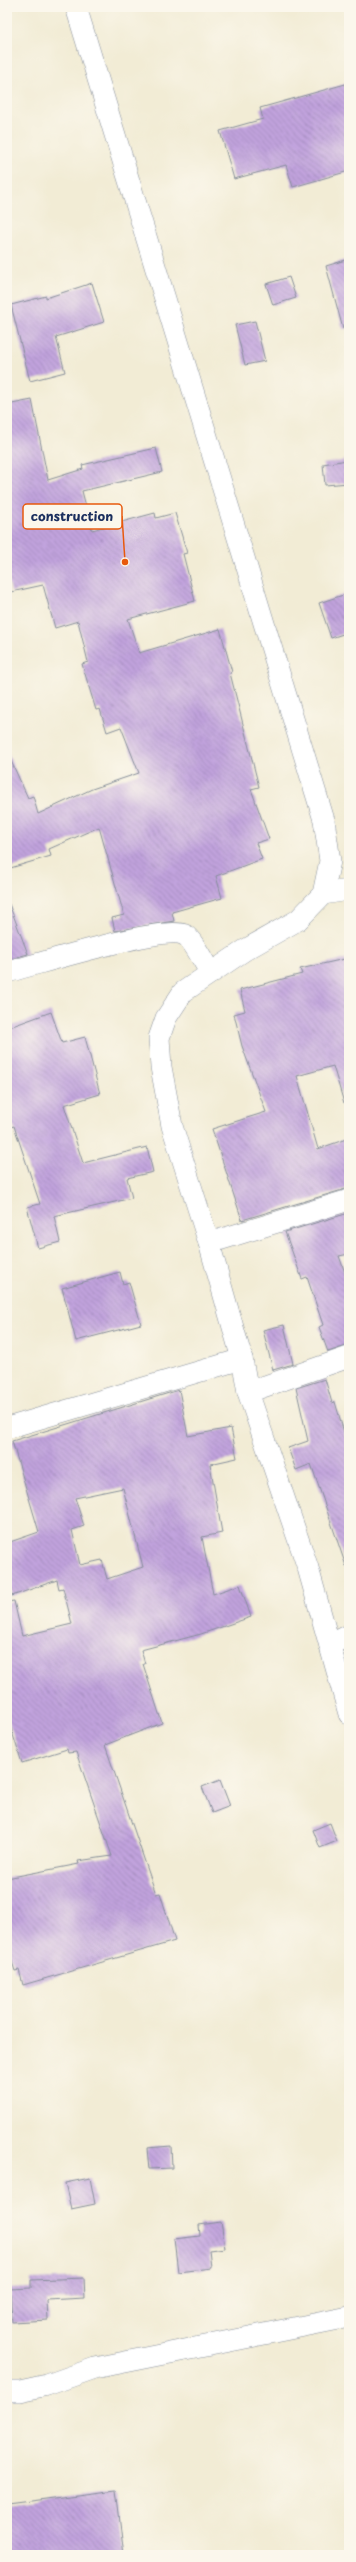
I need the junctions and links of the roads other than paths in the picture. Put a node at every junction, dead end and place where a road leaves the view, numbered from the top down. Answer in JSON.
{"nodes":[{"id":1,"x":76,"y":7,"type":"edge"},
{"id":2,"x":349,"y":890,"type":"edge"},
{"id":3,"x":323,"y":894,"type":"junction"},
{"id":4,"x":7,"y":972,"type":"edge"},
{"id":5,"x":211,"y":973,"type":"junction"},
{"id":6,"x":349,"y":1200,"type":"edge"},
{"id":7,"x":209,"y":1243,"type":"junction"},
{"id":8,"x":349,"y":1357,"type":"edge"},
{"id":9,"x":242,"y":1359,"type":"junction"},
{"id":10,"x":248,"y":1392,"type":"junction"},
{"id":11,"x":7,"y":1428,"type":"edge"},
{"id":12,"x":349,"y":1635,"type":"edge"},
{"id":13,"x":330,"y":1646,"type":"junction"},
{"id":14,"x":349,"y":1714,"type":"edge"},
{"id":15,"x":349,"y":2317,"type":"edge"},
{"id":16,"x":7,"y":2391,"type":"edge"}],
"edges":[{"from":1,"to":3,"type":"street"},
{"from":2,"to":3,"type":"street"},
{"from":3,"to":5,"type":"street"},
{"from":4,"to":5,"type":"street"},
{"from":5,"to":7,"type":"street"},
{"from":6,"to":7,"type":"street"},
{"from":7,"to":9,"type":"street"},
{"from":8,"to":10,"type":"street"},
{"from":9,"to":10,"type":"street"},
{"from":9,"to":11,"type":"street"},
{"from":10,"to":13,"type":"street"},
{"from":12,"to":13,"type":"street"},
{"from":13,"to":14,"type":"street"},
{"from":15,"to":16,"type":"street"}]}
